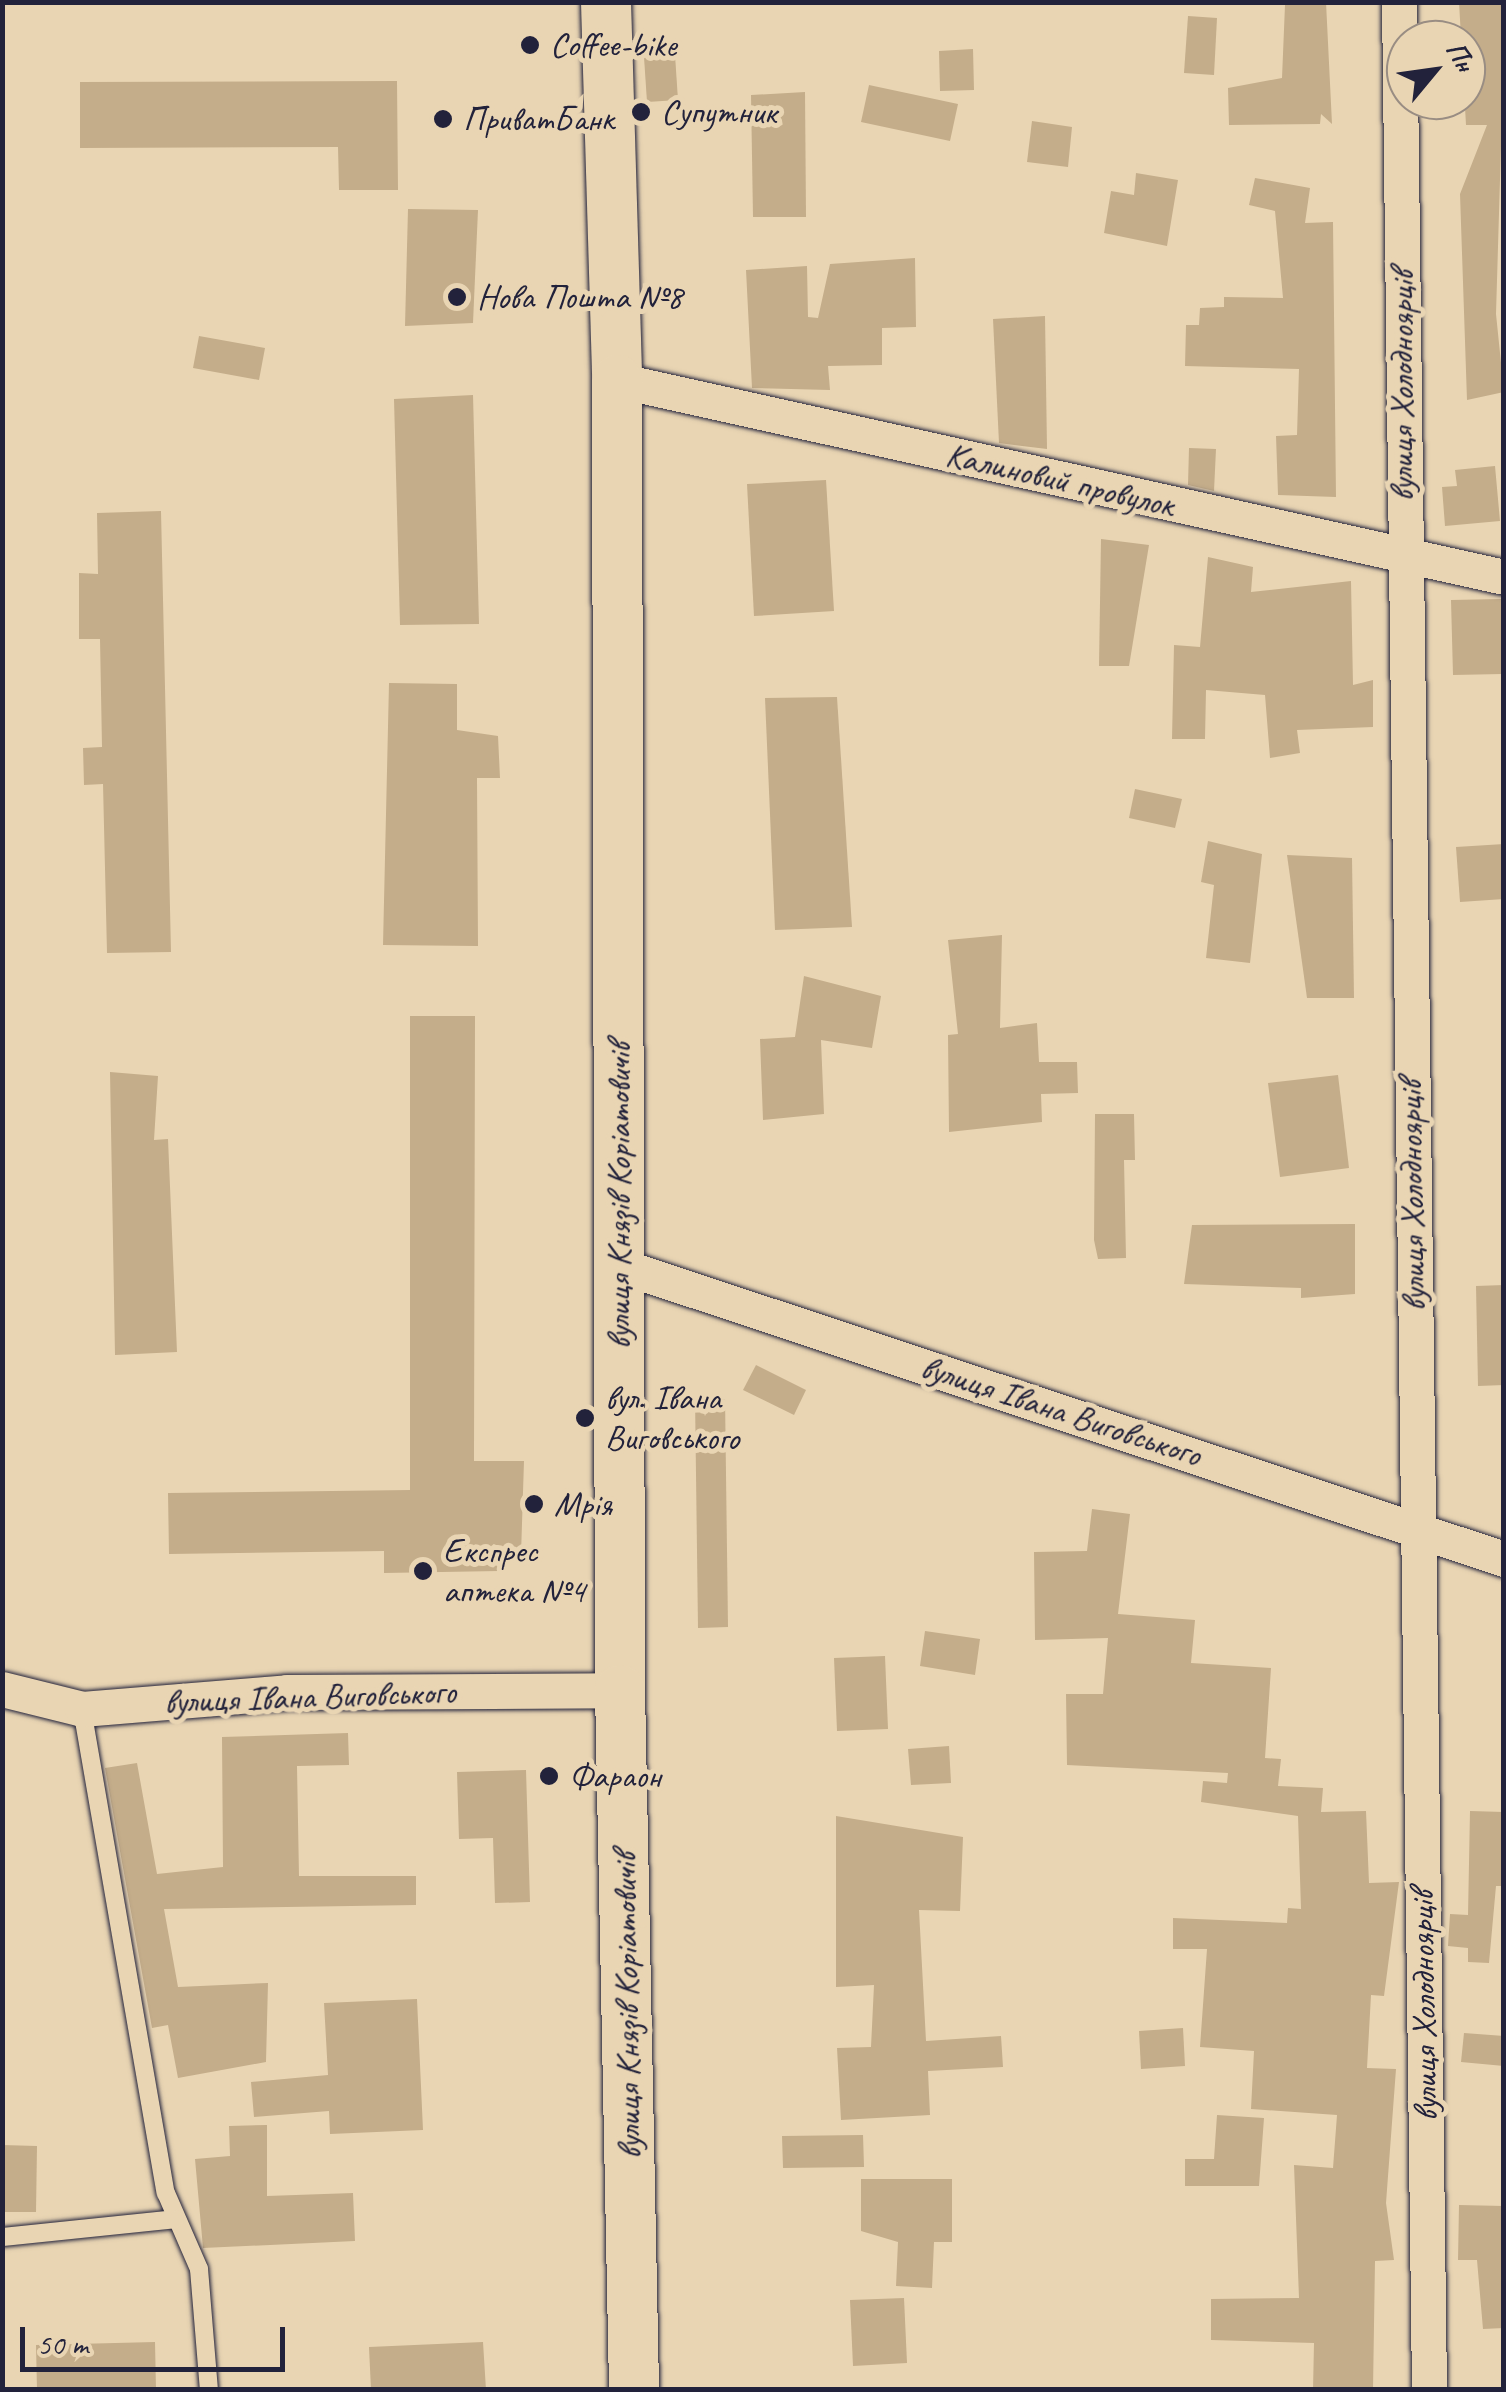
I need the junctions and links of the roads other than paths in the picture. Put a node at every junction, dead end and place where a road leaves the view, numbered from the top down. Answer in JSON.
{"nodes":[{"id":1,"x":606,"y":2,"type":"edge"},
{"id":2,"x":1400,"y":2,"type":"edge"},
{"id":3,"x":617,"y":380,"type":"junction"},
{"id":4,"x":1403,"y":557,"type":"junction"},
{"id":5,"x":1504,"y":576,"type":"edge"},
{"id":6,"x":618,"y":1265,"type":"junction"},
{"id":7,"x":1416,"y":1530,"type":"junction"},
{"id":8,"x":1504,"y":1560,"type":"edge"},
{"id":9,"x":2,"y":1690,"type":"edge"},
{"id":10,"x":620,"y":1690,"type":"junction"},
{"id":11,"x":82,"y":1709,"type":"junction"},
{"id":12,"x":175,"y":2219,"type":"junction"},
{"id":13,"x":2,"y":2237,"type":"edge"},
{"id":14,"x":209,"y":2390,"type":"edge"},
{"id":15,"x":634,"y":2390,"type":"edge"},
{"id":16,"x":1430,"y":2390,"type":"edge"}],
"edges":[{"from":1,"to":3,"type":"main road","name":"вулиця Князів Коріатовичів"},
{"from":2,"to":4,"type":"street","name":"вулиця Холодноярців"},
{"from":3,"to":4,"type":"street","name":"Калиновий провулок"},
{"from":3,"to":6,"type":"main road","name":"вулиця Князів Коріатовичів"},
{"from":4,"to":5,"type":"street","name":"Калиновий провулок"},
{"from":4,"to":7,"type":"street","name":"вулиця Холодноярців"},
{"from":6,"to":7,"type":"street","name":"вулиця Івана Виговського"},
{"from":6,"to":10,"type":"main road","name":"вулиця Князів Коріатовичів"},
{"from":7,"to":8,"type":"street","name":"вулиця Івана Виговського"},
{"from":7,"to":16,"type":"street","name":"вулиця Холодноярців"},
{"from":9,"to":11,"type":"street","name":"вулиця Івана Виговського"},
{"from":10,"to":11,"type":"street","name":"вулиця Івана Виговського"},
{"from":10,"to":15,"type":"main road","name":"вулиця Князів Коріатовичів"},
{"from":11,"to":12,"type":"lane"},
{"from":12,"to":13,"type":"lane"},
{"from":12,"to":14,"type":"lane"}]}
